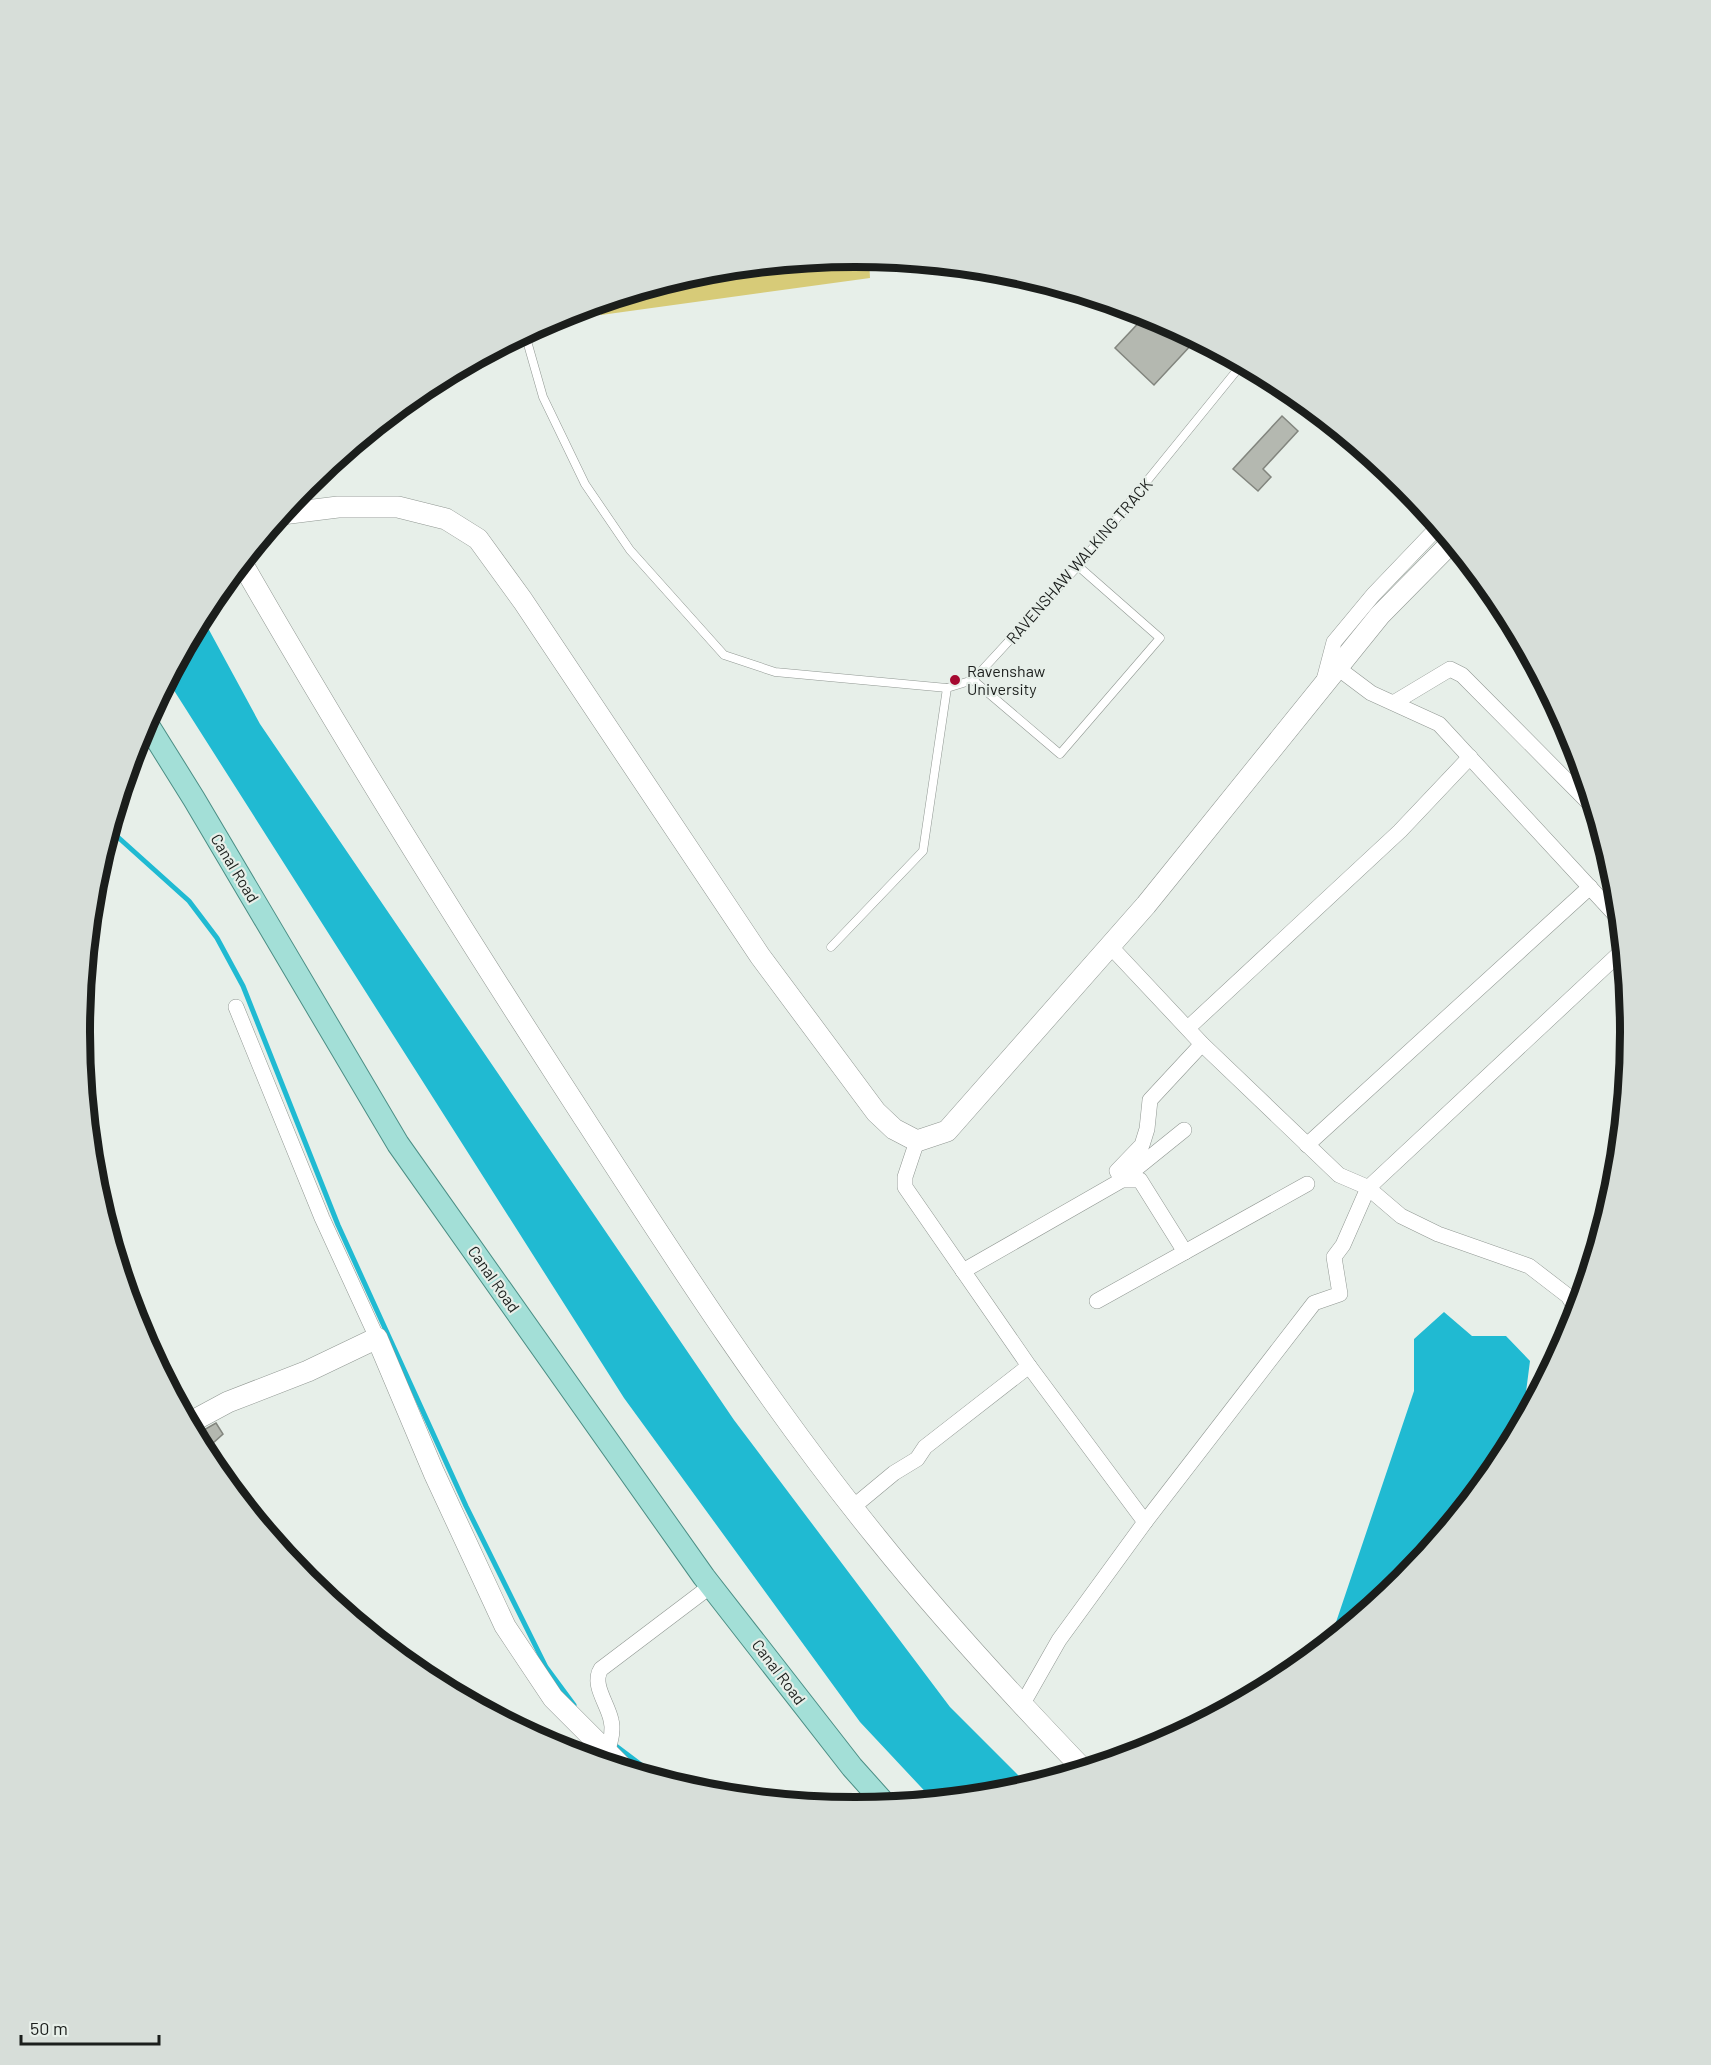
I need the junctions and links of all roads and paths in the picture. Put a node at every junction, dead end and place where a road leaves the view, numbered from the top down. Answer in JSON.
{"nodes":[{"id":1,"x":527,"y":341,"type":"edge"},
{"id":2,"x":1237,"y":370,"type":"edge"},
{"id":3,"x":294,"y":512,"type":"edge"},
{"id":4,"x":1434,"y":531,"type":"edge"},
{"id":5,"x":1447,"y":547,"type":"edge"},
{"id":6,"x":1078,"y":566,"type":"junction"},
{"id":7,"x":246,"y":569,"type":"edge"},
{"id":8,"x":1340,"y":669,"type":"junction"},
{"id":9,"x":973,"y":680,"type":"junction"},
{"id":10,"x":947,"y":688,"type":"junction"},
{"id":11,"x":1321,"y":688,"type":"junction"},
{"id":12,"x":1395,"y":702,"type":"junction"},
{"id":13,"x":152,"y":731,"type":"edge"},
{"id":14,"x":1470,"y":757,"type":"junction"},
{"id":15,"x":1584,"y":798,"type":"edge"},
{"id":16,"x":1590,"y":887,"type":"junction"},
{"id":17,"x":1610,"y":909,"type":"edge"},
{"id":18,"x":1110,"y":946,"type":"junction"},
{"id":19,"x":831,"y":947,"type":"dead end"},
{"id":20,"x":1616,"y":956,"type":"edge"},
{"id":21,"x":236,"y":1007,"type":"dead end"},
{"id":22,"x":1188,"y":1028,"type":"junction"},
{"id":23,"x":1202,"y":1044,"type":"junction"},
{"id":24,"x":1184,"y":1130,"type":"dead end"},
{"id":25,"x":917,"y":1141,"type":"junction"},
{"id":26,"x":1307,"y":1145,"type":"junction"},
{"id":27,"x":1122,"y":1179,"type":"junction"},
{"id":28,"x":1307,"y":1184,"type":"dead end"},
{"id":29,"x":1368,"y":1188,"type":"junction"},
{"id":30,"x":1185,"y":1252,"type":"junction"},
{"id":31,"x":963,"y":1271,"type":"junction"},
{"id":32,"x":1098,"y":1301,"type":"dead end"},
{"id":33,"x":1572,"y":1302,"type":"edge"},
{"id":34,"x":377,"y":1338,"type":"junction"},
{"id":35,"x":1029,"y":1366,"type":"junction"},
{"id":36,"x":196,"y":1419,"type":"edge"},
{"id":37,"x":853,"y":1508,"type":"junction"},
{"id":38,"x":1145,"y":1522,"type":"junction"},
{"id":39,"x":712,"y":1585,"type":"junction"},
{"id":40,"x":1022,"y":1706,"type":"junction"},
{"id":41,"x":608,"y":1754,"type":"junction"},
{"id":42,"x":612,"y":1758,"type":"edge"},
{"id":43,"x":1079,"y":1764,"type":"edge"},
{"id":44,"x":878,"y":1797,"type":"edge"}],
"edges":[{"from":1,"to":10,"type":"lane"},
{"from":2,"to":6,"type":"lane","name":"RAVENSHAW WALKING TRACK"},
{"from":3,"to":25,"type":"main road"},
{"from":4,"to":11,"type":"street"},
{"from":5,"to":8,"type":"main road"},
{"from":6,"to":9,"type":"lane","name":"RAVENSHAW WALKING TRACK"},
{"from":6,"to":9,"type":"lane"},
{"from":7,"to":37,"type":"main road"},
{"from":8,"to":11,"type":"main road"},
{"from":8,"to":12,"type":"street"},
{"from":9,"to":10,"type":"lane"},
{"from":10,"to":19,"type":"lane"},
{"from":11,"to":18,"type":"main road"},
{"from":12,"to":14,"type":"street"},
{"from":12,"to":15,"type":"street"},
{"from":13,"to":39,"type":"main road","name":"Canal Road"},
{"from":14,"to":16,"type":"street"},
{"from":14,"to":22,"type":"street"},
{"from":16,"to":17,"type":"street"},
{"from":16,"to":26,"type":"street"},
{"from":18,"to":22,"type":"street"},
{"from":18,"to":25,"type":"main road"},
{"from":20,"to":29,"type":"street"},
{"from":21,"to":34,"type":"street"},
{"from":22,"to":23,"type":"street"},
{"from":23,"to":26,"type":"street"},
{"from":23,"to":27,"type":"street"},
{"from":24,"to":27,"type":"street"},
{"from":25,"to":31,"type":"street"},
{"from":26,"to":29,"type":"street"},
{"from":27,"to":30,"type":"street"},
{"from":27,"to":31,"type":"street"},
{"from":28,"to":30,"type":"street"},
{"from":29,"to":33,"type":"street"},
{"from":29,"to":38,"type":"street"},
{"from":30,"to":32,"type":"street"},
{"from":31,"to":35,"type":"street"},
{"from":34,"to":36,"type":"main road"},
{"from":34,"to":41,"type":"main road"},
{"from":35,"to":37,"type":"street"},
{"from":35,"to":38,"type":"street"},
{"from":37,"to":40,"type":"main road"},
{"from":38,"to":40,"type":"street"},
{"from":39,"to":41,"type":"street"},
{"from":39,"to":44,"type":"main road","name":"Canal Road"},
{"from":40,"to":43,"type":"main road"},
{"from":41,"to":42,"type":"main road"}]}
